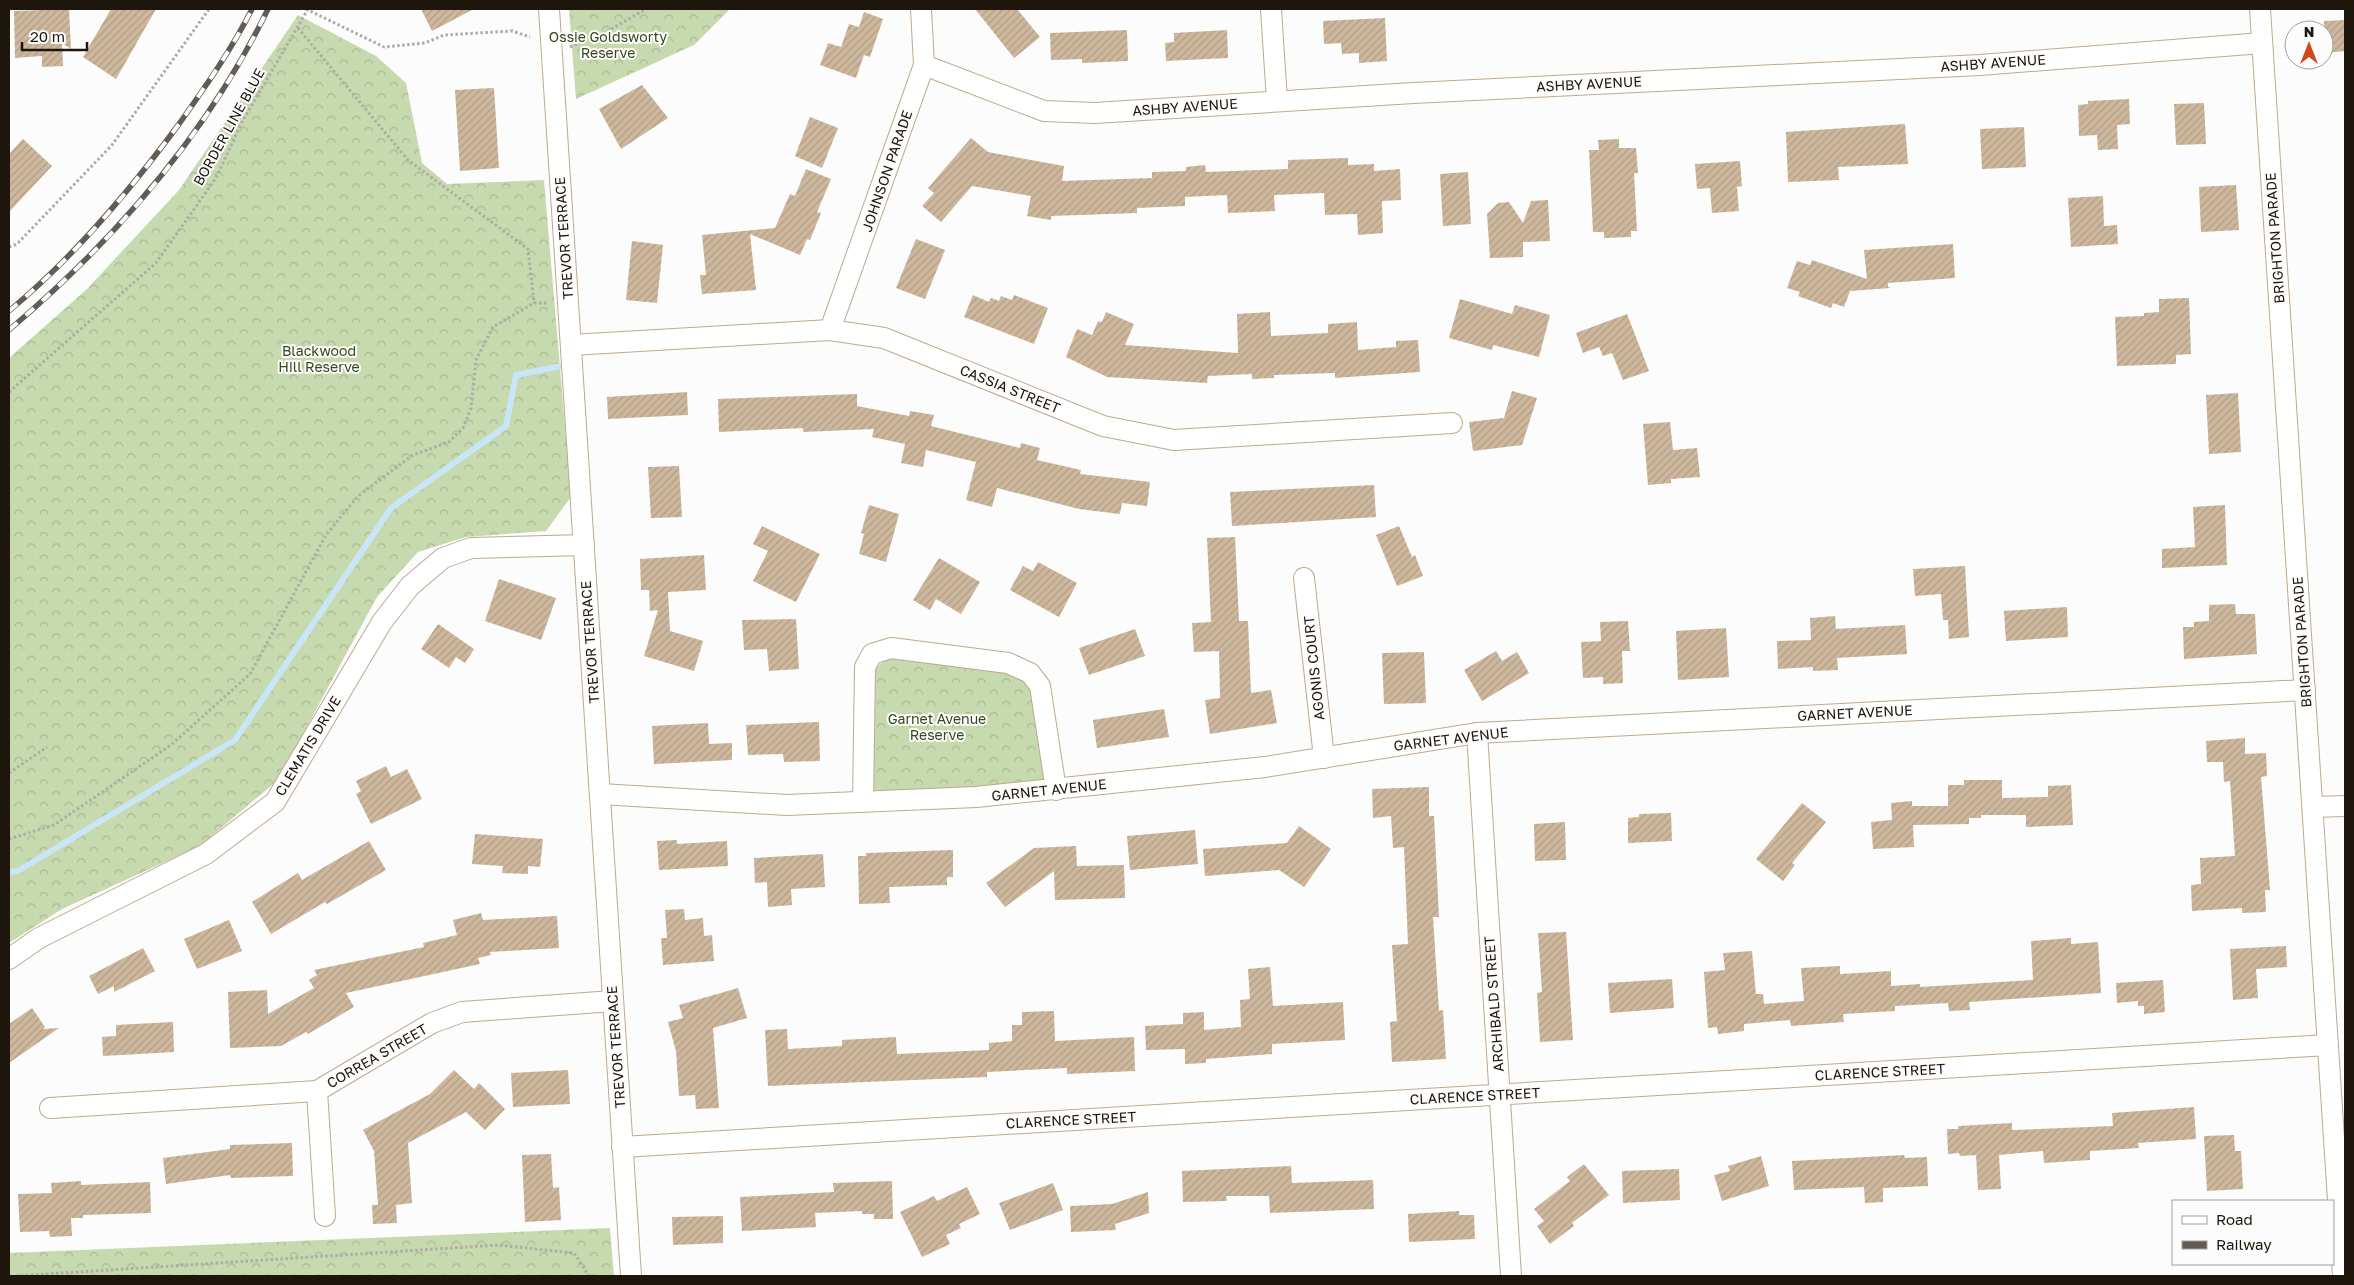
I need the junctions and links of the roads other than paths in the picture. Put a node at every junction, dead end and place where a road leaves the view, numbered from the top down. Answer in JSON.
{"nodes":[{"id":1,"x":549,"y":9,"type":"edge"},
{"id":2,"x":921,"y":9,"type":"edge"},
{"id":3,"x":1271,"y":9,"type":"edge"},
{"id":4,"x":2260,"y":9,"type":"edge"},
{"id":5,"x":2262,"y":43,"type":"junction"},
{"id":6,"x":924,"y":65,"type":"junction"},
{"id":7,"x":1277,"y":101,"type":"junction"},
{"id":8,"x":830,"y":330,"type":"junction"},
{"id":9,"x":570,"y":345,"type":"junction"},
{"id":10,"x":1452,"y":423,"type":"dead end"},
{"id":11,"x":584,"y":544,"type":"junction"},
{"id":12,"x":1304,"y":578,"type":"dead end"},
{"id":13,"x":2305,"y":690,"type":"junction"},
{"id":14,"x":1477,"y":733,"type":"junction"},
{"id":15,"x":1324,"y":758,"type":"junction"},
{"id":16,"x":1056,"y":790,"type":"junction"},
{"id":17,"x":600,"y":794,"type":"junction"},
{"id":18,"x":863,"y":802,"type":"junction"},
{"id":19,"x":2345,"y":806,"type":"edge"},
{"id":20,"x":2313,"y":808,"type":"junction"},
{"id":21,"x":9,"y":959,"type":"edge"},
{"id":22,"x":613,"y":1001,"type":"junction"},
{"id":23,"x":2328,"y":1045,"type":"junction"},
{"id":24,"x":317,"y":1091,"type":"junction"},
{"id":25,"x":1500,"y":1094,"type":"junction"},
{"id":26,"x":50,"y":1108,"type":"dead end"},
{"id":27,"x":622,"y":1147,"type":"junction"},
{"id":28,"x":325,"y":1216,"type":"dead end"},
{"id":29,"x":631,"y":1276,"type":"edge"},
{"id":30,"x":1511,"y":1276,"type":"edge"},
{"id":31,"x":2343,"y":1276,"type":"edge"}],
"edges":[{"from":1,"to":9,"type":"street","name":"TREVOR TERRACE"},
{"from":2,"to":6,"type":"street","name":"JOHNSON PARADE"},
{"from":3,"to":7,"type":"street"},
{"from":4,"to":5,"type":"street","name":"BRIGHTON PARADE"},
{"from":5,"to":7,"type":"street","name":"ASHBY AVENUE"},
{"from":5,"to":13,"type":"street","name":"BRIGHTON PARADE"},
{"from":6,"to":7,"type":"street","name":"ASHBY AVENUE"},
{"from":6,"to":8,"type":"street","name":"JOHNSON PARADE"},
{"from":8,"to":9,"type":"street","name":"CASSIA STREET"},
{"from":8,"to":10,"type":"street","name":"CASSIA STREET"},
{"from":9,"to":11,"type":"street","name":"TREVOR TERRACE"},
{"from":11,"to":17,"type":"street","name":"TREVOR TERRACE"},
{"from":11,"to":21,"type":"street","name":"CLEMATIS DRIVE"},
{"from":12,"to":15,"type":"street","name":"AGONIS COURT"},
{"from":13,"to":14,"type":"street","name":"GARNET AVENUE"},
{"from":13,"to":20,"type":"street","name":"BRIGHTON PARADE"},
{"from":14,"to":15,"type":"street","name":"GARNET AVENUE"},
{"from":14,"to":25,"type":"street","name":"ARCHIBALD STREET"},
{"from":15,"to":16,"type":"street","name":"GARNET AVENUE"},
{"from":16,"to":18,"type":"street","name":"GARNET AVENUE"},
{"from":16,"to":18,"type":"street"},
{"from":17,"to":18,"type":"street","name":"GARNET AVENUE"},
{"from":17,"to":22,"type":"street","name":"TREVOR TERRACE"},
{"from":19,"to":20,"type":"street"},
{"from":20,"to":23,"type":"street","name":"BRIGHTON PARADE"},
{"from":22,"to":24,"type":"street","name":"CORREA STREET"},
{"from":22,"to":27,"type":"street","name":"TREVOR TERRACE"},
{"from":23,"to":25,"type":"street","name":"CLARENCE STREET"},
{"from":23,"to":31,"type":"street","name":"BRIGHTON PARADE"},
{"from":24,"to":26,"type":"street","name":"CORREA STREET"},
{"from":24,"to":28,"type":"street"},
{"from":25,"to":27,"type":"street","name":"CLARENCE STREET"},
{"from":25,"to":30,"type":"street","name":"ARCHIBALD STREET"},
{"from":27,"to":29,"type":"street","name":"TREVOR TERRACE"}]}
